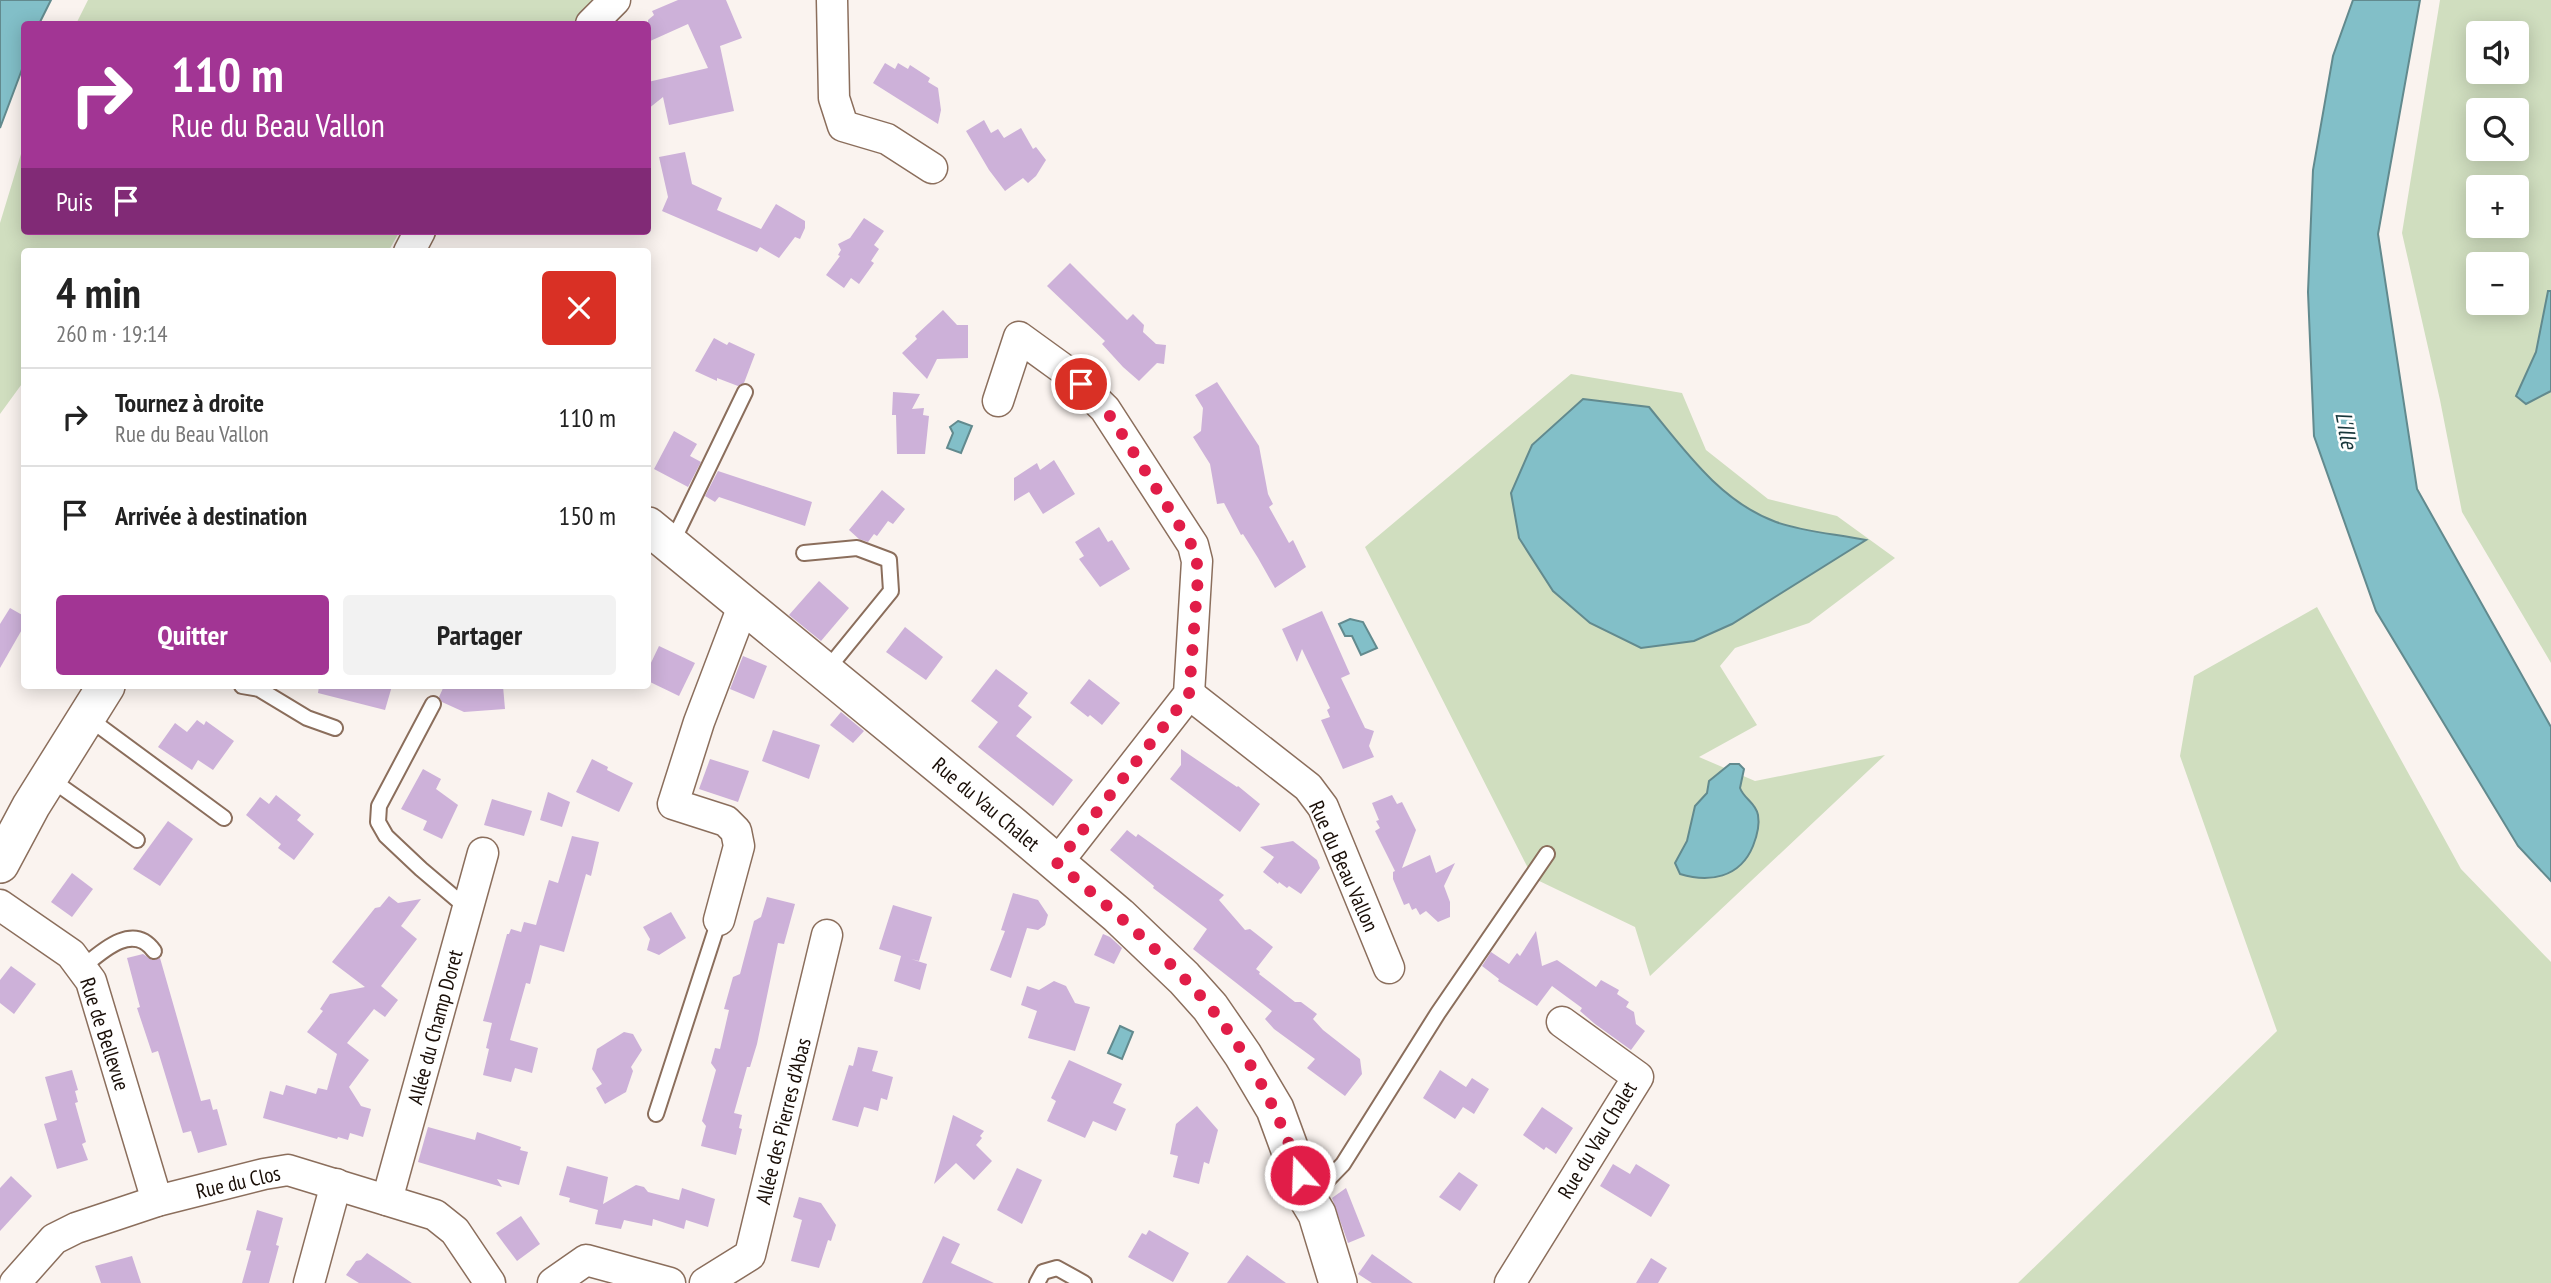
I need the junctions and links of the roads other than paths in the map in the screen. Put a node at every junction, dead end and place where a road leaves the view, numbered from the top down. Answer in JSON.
{"nodes":[{"id":1,"x":615,"y":0,"type":"edge"},
{"id":2,"x":832,"y":0,"type":"edge"},
{"id":3,"x":595,"y":21,"type":"edge"},
{"id":4,"x":932,"y":168,"type":"dead end"},
{"id":5,"x":745,"y":392,"type":"dead end"},
{"id":6,"x":998,"y":401,"type":"dead end"},
{"id":7,"x":659,"y":536,"type":"edge"},
{"id":8,"x":804,"y":553,"type":"dead end"},
{"id":9,"x":743,"y":606,"type":"junction"},
{"id":10,"x":824,"y":673,"type":"junction"},
{"id":11,"x":104,"y":689,"type":"edge"},
{"id":12,"x":259,"y":689,"type":"edge"},
{"id":13,"x":1189,"y":694,"type":"junction"},
{"id":14,"x":433,"y":704,"type":"dead end"},
{"id":15,"x":87,"y":717,"type":"junction"},
{"id":16,"x":335,"y":728,"type":"dead end"},
{"id":17,"x":49,"y":778,"type":"junction"},
{"id":18,"x":223,"y":818,"type":"dead end"},
{"id":19,"x":137,"y":839,"type":"dead end"},
{"id":20,"x":483,"y":853,"type":"dead end"},
{"id":21,"x":1547,"y":854,"type":"dead end"},
{"id":22,"x":1057,"y":863,"type":"junction"},
{"id":23,"x":0,"y":864,"type":"edge"},
{"id":24,"x":0,"y":905,"type":"edge"},
{"id":25,"x":467,"y":908,"type":"junction"},
{"id":26,"x":719,"y":920,"type":"joint"},
{"id":27,"x":827,"y":936,"type":"dead end"},
{"id":28,"x":154,"y":951,"type":"dead end"},
{"id":29,"x":83,"y":967,"type":"junction"},
{"id":30,"x":1389,"y":968,"type":"dead end"},
{"id":31,"x":1562,"y":1022,"type":"dead end"},
{"id":32,"x":656,"y":1114,"type":"dead end"},
{"id":33,"x":336,"y":1184,"type":"junction"},
{"id":34,"x":1308,"y":1199,"type":"junction"},
{"id":35,"x":387,"y":1200,"type":"junction"},
{"id":36,"x":157,"y":1201,"type":"junction"},
{"id":37,"x":1337,"y":1282,"type":"edge"},
{"id":38,"x":15,"y":1283,"type":"edge"},
{"id":39,"x":309,"y":1283,"type":"edge"},
{"id":40,"x":490,"y":1283,"type":"edge"},
{"id":41,"x":553,"y":1283,"type":"edge"},
{"id":42,"x":670,"y":1283,"type":"edge"},
{"id":43,"x":705,"y":1283,"type":"edge"},
{"id":44,"x":1037,"y":1283,"type":"edge"},
{"id":45,"x":1084,"y":1283,"type":"edge"},
{"id":46,"x":1510,"y":1283,"type":"edge"}],
"edges":[{"from":1,"to":3,"type":"street"},
{"from":2,"to":4,"type":"street"},
{"from":5,"to":7,"type":"lane"},
{"from":6,"to":13,"type":"street"},
{"from":7,"to":9,"type":"street","name":"Rue du Vau Chalet"},
{"from":8,"to":10,"type":"lane"},
{"from":9,"to":10,"type":"street","name":"Rue du Vau Chalet"},
{"from":9,"to":26,"type":"street"},
{"from":10,"to":22,"type":"street","name":"Rue du Vau Chalet"},
{"from":11,"to":15,"type":"street"},
{"from":12,"to":16,"type":"lane"},
{"from":13,"to":22,"type":"street"},
{"from":13,"to":30,"type":"street","name":"Rue du Beau Vallon"},
{"from":14,"to":25,"type":"lane"},
{"from":15,"to":17,"type":"street"},
{"from":15,"to":18,"type":"lane"},
{"from":17,"to":19,"type":"lane"},
{"from":17,"to":23,"type":"street"},
{"from":20,"to":25,"type":"street","name":"Allée du Champ Doret"},
{"from":21,"to":34,"type":"lane"},
{"from":22,"to":34,"type":"street","name":"Rue du Vau Chalet"},
{"from":24,"to":29,"type":"street","name":"Rue de Bellevue"},
{"from":25,"to":35,"type":"street","name":"Allée du Champ Doret"},
{"from":26,"to":32,"type":"lane"},
{"from":27,"to":43,"type":"street","name":"Allée des Pierres d'Abas"},
{"from":28,"to":29,"type":"lane"},
{"from":29,"to":36,"type":"street","name":"Rue de Bellevue"},
{"from":31,"to":46,"type":"street","name":"Rue du Vau Chalet"},
{"from":33,"to":35,"type":"street","name":"Rue du Clos"},
{"from":33,"to":36,"type":"street","name":"Rue du Clos"},
{"from":33,"to":39,"type":"street"},
{"from":34,"to":37,"type":"street","name":"Rue du Vau Chalet"},
{"from":35,"to":40,"type":"street","name":"Rue du Clos"},
{"from":36,"to":38,"type":"street","name":"Rue du Clos"},
{"from":41,"to":42,"type":"street"},
{"from":44,"to":45,"type":"lane"}]}
